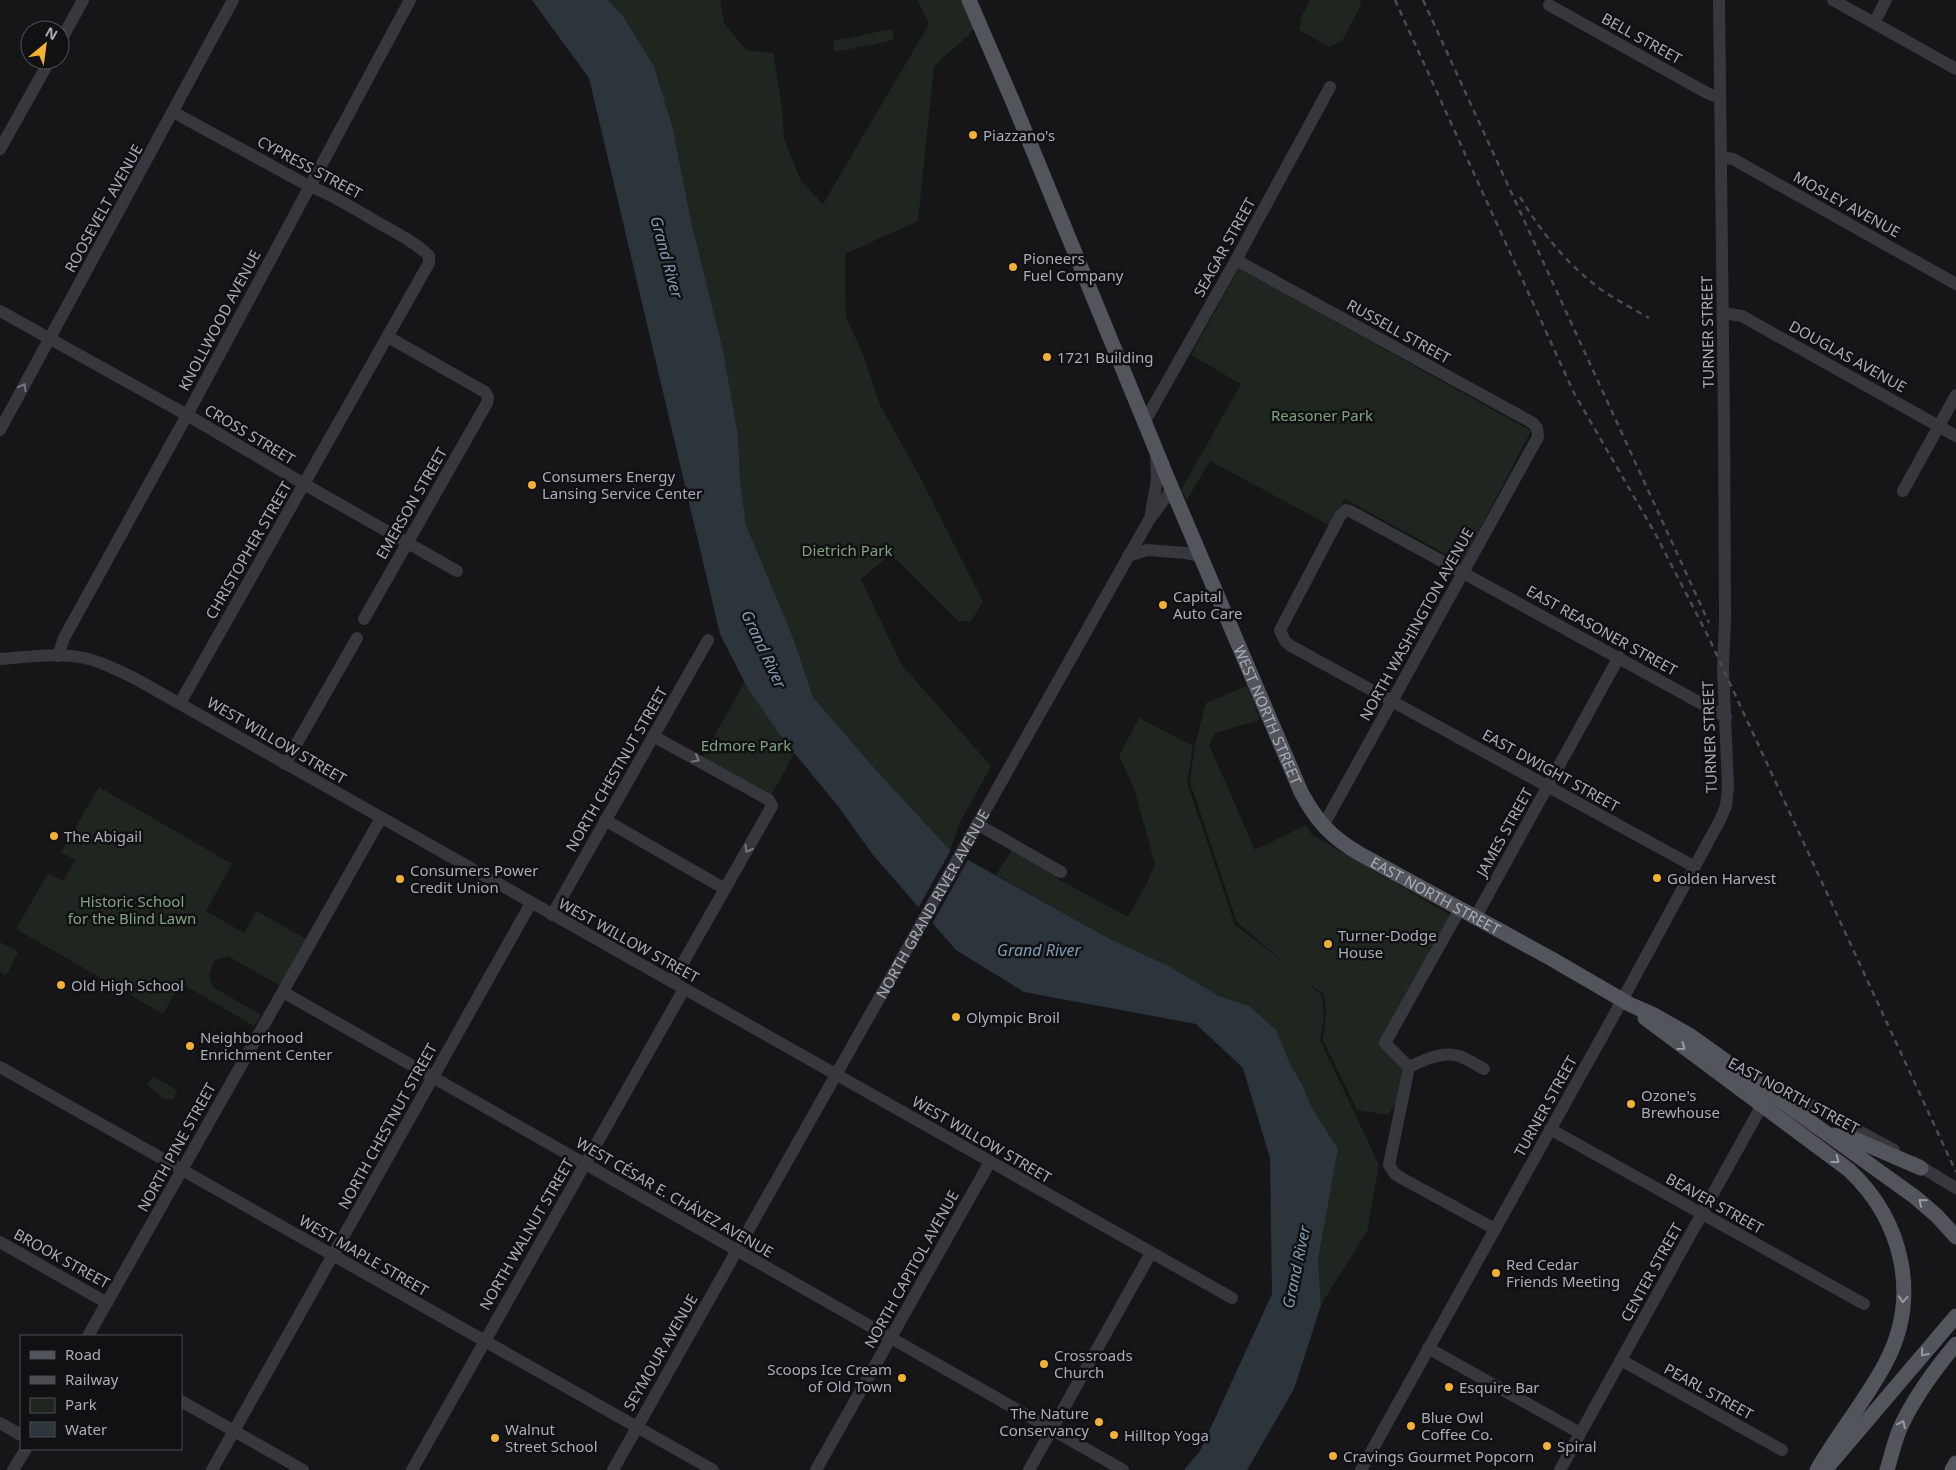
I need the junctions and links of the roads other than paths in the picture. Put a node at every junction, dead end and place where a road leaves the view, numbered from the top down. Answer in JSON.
{"nodes":[{"id":1,"x":83,"y":0,"type":"edge"},
{"id":2,"x":233,"y":0,"type":"edge"},
{"id":3,"x":410,"y":0,"type":"edge"},
{"id":4,"x":969,"y":0,"type":"edge"},
{"id":5,"x":1719,"y":0,"type":"edge"},
{"id":6,"x":1833,"y":0,"type":"edge"},
{"id":7,"x":1886,"y":0,"type":"edge"},
{"id":8,"x":1549,"y":5,"type":"dead end"},
{"id":9,"x":1874,"y":23,"type":"junction"},
{"id":10,"x":70,"y":24,"type":"edge"},
{"id":11,"x":1956,"y":69,"type":"edge"},
{"id":12,"x":44,"y":70,"type":"edge"},
{"id":13,"x":1330,"y":87,"type":"dead end"},
{"id":14,"x":1720,"y":98,"type":"junction"},
{"id":15,"x":173,"y":112,"type":"junction"},
{"id":16,"x":4,"y":133,"type":"edge"},
{"id":17,"x":0,"y":149,"type":"edge"},
{"id":18,"x":1721,"y":157,"type":"junction"},
{"id":19,"x":309,"y":186,"type":"junction"},
{"id":20,"x":429,"y":256,"type":"joint"},
{"id":21,"x":1236,"y":260,"type":"junction"},
{"id":22,"x":1956,"y":284,"type":"edge"},
{"id":23,"x":0,"y":311,"type":"edge"},
{"id":24,"x":1723,"y":313,"type":"junction"},
{"id":25,"x":388,"y":337,"type":"junction"},
{"id":26,"x":50,"y":339,"type":"junction"},
{"id":27,"x":1956,"y":395,"type":"edge"},
{"id":28,"x":187,"y":414,"type":"junction"},
{"id":29,"x":1145,"y":421,"type":"junction"},
{"id":30,"x":1939,"y":426,"type":"junction"},
{"id":31,"x":0,"y":430,"type":"edge"},
{"id":32,"x":1956,"y":436,"type":"edge"},
{"id":33,"x":1538,"y":437,"type":"joint"},
{"id":34,"x":1156,"y":449,"type":"junction"},
{"id":35,"x":304,"y":484,"type":"junction"},
{"id":36,"x":1172,"y":489,"type":"junction"},
{"id":37,"x":1904,"y":490,"type":"dead end"},
{"id":38,"x":1149,"y":520,"type":"junction"},
{"id":39,"x":407,"y":543,"type":"junction"},
{"id":40,"x":1128,"y":556,"type":"junction"},
{"id":41,"x":1201,"y":556,"type":"junction"},
{"id":42,"x":457,"y":571,"type":"dead end"},
{"id":43,"x":1464,"y":572,"type":"junction"},
{"id":44,"x":364,"y":619,"type":"dead end"},
{"id":45,"x":1281,"y":635,"type":"joint"},
{"id":46,"x":357,"y":638,"type":"dead end"},
{"id":47,"x":708,"y":640,"type":"dead end"},
{"id":48,"x":58,"y":656,"type":"junction"},
{"id":49,"x":1619,"y":657,"type":"junction"},
{"id":50,"x":0,"y":659,"type":"edge"},
{"id":51,"x":1393,"y":701,"type":"junction"},
{"id":52,"x":180,"y":703,"type":"junction"},
{"id":53,"x":1726,"y":717,"type":"junction"},
{"id":54,"x":653,"y":736,"type":"junction"},
{"id":55,"x":285,"y":764,"type":"junction"},
{"id":56,"x":1548,"y":787,"type":"junction"},
{"id":57,"x":381,"y":818,"type":"junction"},
{"id":58,"x":605,"y":820,"type":"junction"},
{"id":59,"x":1323,"y":826,"type":"junction"},
{"id":60,"x":974,"y":829,"type":"junction"},
{"id":61,"x":1695,"y":867,"type":"junction"},
{"id":62,"x":1061,"y":872,"type":"dead end"},
{"id":63,"x":725,"y":889,"type":"junction"},
{"id":64,"x":531,"y":903,"type":"junction"},
{"id":65,"x":1460,"y":909,"type":"junction"},
{"id":66,"x":552,"y":915,"type":"junction"},
{"id":67,"x":1475,"y":918,"type":"junction"},
{"id":68,"x":672,"y":982,"type":"junction"},
{"id":69,"x":684,"y":989,"type":"junction"},
{"id":70,"x":282,"y":992,"type":"junction"},
{"id":71,"x":1627,"y":1002,"type":"junction"},
{"id":72,"x":1726,"y":1059,"type":"junction"},
{"id":73,"x":0,"y":1067,"type":"edge"},
{"id":74,"x":1409,"y":1067,"type":"junction"},
{"id":75,"x":1484,"y":1069,"type":"dead end"},
{"id":76,"x":836,"y":1075,"type":"junction"},
{"id":77,"x":433,"y":1078,"type":"junction"},
{"id":78,"x":1770,"y":1091,"type":"junction"},
{"id":79,"x":1765,"y":1108,"type":"junction"},
{"id":80,"x":1550,"y":1129,"type":"junction"},
{"id":81,"x":1830,"y":1134,"type":"junction"},
{"id":82,"x":990,"y":1162,"type":"junction"},
{"id":83,"x":585,"y":1164,"type":"junction"},
{"id":84,"x":1921,"y":1168,"type":"junction"},
{"id":85,"x":182,"y":1170,"type":"junction"},
{"id":86,"x":1956,"y":1188,"type":"edge"},
{"id":87,"x":1702,"y":1214,"type":"junction"},
{"id":88,"x":1494,"y":1230,"type":"junction"},
{"id":89,"x":1956,"y":1237,"type":"edge"},
{"id":90,"x":0,"y":1242,"type":"edge"},
{"id":91,"x":736,"y":1251,"type":"junction"},
{"id":92,"x":1151,"y":1253,"type":"junction"},
{"id":93,"x":333,"y":1256,"type":"junction"},
{"id":94,"x":1232,"y":1298,"type":"dead end"},
{"id":95,"x":108,"y":1302,"type":"junction"},
{"id":96,"x":1864,"y":1304,"type":"dead end"},
{"id":97,"x":1956,"y":1316,"type":"edge"},
{"id":98,"x":89,"y":1335,"type":"edge"},
{"id":99,"x":891,"y":1338,"type":"junction"},
{"id":100,"x":484,"y":1341,"type":"junction"},
{"id":101,"x":1956,"y":1344,"type":"edge"},
{"id":102,"x":1428,"y":1348,"type":"junction"},
{"id":103,"x":1621,"y":1360,"type":"junction"},
{"id":104,"x":182,"y":1402,"type":"edge"},
{"id":105,"x":0,"y":1423,"type":"edge"},
{"id":106,"x":637,"y":1427,"type":"junction"},
{"id":107,"x":1052,"y":1429,"type":"junction"},
{"id":108,"x":234,"y":1431,"type":"junction"},
{"id":109,"x":1580,"y":1433,"type":"junction"},
{"id":110,"x":20,"y":1434,"type":"edge"},
{"id":111,"x":25,"y":1450,"type":"edge"},
{"id":112,"x":1782,"y":1450,"type":"dead end"},
{"id":113,"x":1956,"y":1463,"type":"edge"},
{"id":114,"x":13,"y":1470,"type":"edge"},
{"id":115,"x":212,"y":1470,"type":"edge"},
{"id":116,"x":303,"y":1470,"type":"edge"},
{"id":117,"x":412,"y":1470,"type":"edge"},
{"id":118,"x":613,"y":1470,"type":"edge"},
{"id":119,"x":713,"y":1470,"type":"edge"},
{"id":120,"x":816,"y":1470,"type":"edge"},
{"id":121,"x":1029,"y":1470,"type":"edge"},
{"id":122,"x":1122,"y":1470,"type":"edge"},
{"id":123,"x":1361,"y":1470,"type":"edge"},
{"id":124,"x":1560,"y":1470,"type":"edge"},
{"id":125,"x":1817,"y":1470,"type":"edge"},
{"id":126,"x":1825,"y":1470,"type":"edge"},
{"id":127,"x":1887,"y":1470,"type":"edge"},
{"id":128,"x":1952,"y":1470,"type":"edge"}],
"edges":[{"from":1,"to":10,"type":"street"},
{"from":2,"to":15,"type":"street","name":"ROOSEVELT AVENUE"},
{"from":3,"to":19,"type":"street","name":"KNOLLWOOD AVENUE"},
{"from":4,"to":29,"type":"main road"},
{"from":5,"to":14,"type":"street","name":"TURNER STREET"},
{"from":6,"to":9,"type":"street"},
{"from":7,"to":9,"type":"street"},
{"from":8,"to":14,"type":"street","name":"BELL STREET"},
{"from":9,"to":11,"type":"street"},
{"from":12,"to":16,"type":"street"},
{"from":13,"to":21,"type":"street","name":"SEAGAR STREET"},
{"from":14,"to":18,"type":"street","name":"TURNER STREET"},
{"from":15,"to":19,"type":"street","name":"CYPRESS STREET"},
{"from":15,"to":26,"type":"street","name":"ROOSEVELT AVENUE"},
{"from":16,"to":17,"type":"street"},
{"from":18,"to":22,"type":"street","name":"MOSLEY AVENUE"},
{"from":18,"to":24,"type":"street","name":"TURNER STREET"},
{"from":19,"to":20,"type":"street","name":"CYPRESS STREET"},
{"from":19,"to":28,"type":"street","name":"KNOLLWOOD AVENUE"},
{"from":20,"to":25,"type":"street","name":"CHRISTOPHER STREET"},
{"from":21,"to":29,"type":"street","name":"SEAGAR STREET"},
{"from":21,"to":33,"type":"street","name":"RUSSELL STREET"},
{"from":23,"to":26,"type":"street","name":"CROSS STREET"},
{"from":24,"to":30,"type":"street","name":"DOUGLAS AVENUE"},
{"from":24,"to":53,"type":"street","name":"TURNER STREET"},
{"from":25,"to":35,"type":"street","name":"CHRISTOPHER STREET"},
{"from":25,"to":39,"type":"street","name":"EMERSON STREET"},
{"from":26,"to":28,"type":"street","name":"CROSS STREET"},
{"from":31,"to":26,"type":"street","name":"ROOSEVELT AVENUE","one_way":true},
{"from":27,"to":30,"type":"street"},
{"from":28,"to":35,"type":"street","name":"CROSS STREET"},
{"from":28,"to":48,"type":"street","name":"KNOLLWOOD AVENUE"},
{"from":29,"to":34,"type":"main road"},
{"from":30,"to":32,"type":"street","name":"DOUGLAS AVENUE"},
{"from":30,"to":37,"type":"street"},
{"from":33,"to":43,"type":"street","name":"NORTH WASHINGTON AVENUE"},
{"from":34,"to":36,"type":"main road"},
{"from":34,"to":38,"type":"street"},
{"from":35,"to":39,"type":"street","name":"CROSS STREET"},
{"from":35,"to":52,"type":"street","name":"CHRISTOPHER STREET"},
{"from":36,"to":38,"type":"street","name":"NORTH GRAND RIVER AVENUE"},
{"from":36,"to":41,"type":"main road","name":"WEST NORTH STREET"},
{"from":38,"to":40,"type":"street","name":"NORTH GRAND RIVER AVENUE"},
{"from":39,"to":42,"type":"street","name":"CROSS STREET"},
{"from":39,"to":44,"type":"street","name":"EMERSON STREET"},
{"from":40,"to":41,"type":"street"},
{"from":40,"to":60,"type":"street","name":"NORTH GRAND RIVER AVENUE"},
{"from":41,"to":59,"type":"main road","name":"WEST NORTH STREET"},
{"from":43,"to":45,"type":"street","name":"EAST REASONER STREET"},
{"from":43,"to":49,"type":"street","name":"EAST REASONER STREET"},
{"from":43,"to":51,"type":"street","name":"NORTH WASHINGTON AVENUE"},
{"from":45,"to":51,"type":"street","name":"EAST DWIGHT STREET"},
{"from":46,"to":55,"type":"street"},
{"from":47,"to":54,"type":"street","name":"NORTH CHESTNUT STREET"},
{"from":48,"to":50,"type":"street","name":"WEST WILLOW STREET"},
{"from":48,"to":52,"type":"street","name":"WEST WILLOW STREET"},
{"from":49,"to":53,"type":"street","name":"EAST REASONER STREET"},
{"from":49,"to":56,"type":"street","name":"JAMES STREET"},
{"from":51,"to":56,"type":"street","name":"EAST DWIGHT STREET"},
{"from":51,"to":59,"type":"street","name":"NORTH WASHINGTON AVENUE"},
{"from":52,"to":55,"type":"street","name":"WEST WILLOW STREET"},
{"from":53,"to":61,"type":"street","name":"TURNER STREET"},
{"from":54,"to":58,"type":"street","name":"NORTH CHESTNUT STREET"},
{"from":54,"to":63,"type":"street","one_way":true},
{"from":55,"to":57,"type":"street","name":"WEST WILLOW STREET"},
{"from":56,"to":61,"type":"street","name":"EAST DWIGHT STREET"},
{"from":56,"to":67,"type":"street","name":"JAMES STREET"},
{"from":57,"to":64,"type":"street","name":"WEST WILLOW STREET"},
{"from":57,"to":70,"type":"street","name":"NORTH PINE STREET"},
{"from":58,"to":63,"type":"street"},
{"from":58,"to":66,"type":"street","name":"NORTH CHESTNUT STREET"},
{"from":59,"to":65,"type":"main road","name":"EAST NORTH STREET"},
{"from":60,"to":62,"type":"street"},
{"from":60,"to":76,"type":"street","name":"NORTH GRAND RIVER AVENUE"},
{"from":61,"to":71,"type":"street","name":"TURNER STREET"},
{"from":63,"to":68,"type":"street"},
{"from":64,"to":66,"type":"street","name":"WEST WILLOW STREET"},
{"from":64,"to":77,"type":"street","name":"NORTH CHESTNUT STREET"},
{"from":65,"to":67,"type":"main road","name":"EAST NORTH STREET"},
{"from":65,"to":74,"type":"street"},
{"from":66,"to":68,"type":"street","name":"WEST WILLOW STREET"},
{"from":67,"to":71,"type":"main road","name":"EAST NORTH STREET"},
{"from":68,"to":69,"type":"street","name":"WEST WILLOW STREET"},
{"from":69,"to":76,"type":"street","name":"WEST WILLOW STREET"},
{"from":69,"to":83,"type":"street","name":"NORTH WALNUT STREET"},
{"from":70,"to":77,"type":"street","name":"WEST CÉSAR E. CHÁVEZ AVENUE"},
{"from":70,"to":85,"type":"street","name":"NORTH PINE STREET"},
{"from":71,"to":72,"type":"main road","name":"EAST NORTH STREET"},
{"from":71,"to":79,"type":"main road","name":"EAST NORTH STREET","one_way":true},
{"from":71,"to":80,"type":"street","name":"TURNER STREET"},
{"from":72,"to":78,"type":"main road"},
{"from":72,"to":84,"type":"street","name":"EAST NORTH STREET"},
{"from":73,"to":85,"type":"street","name":"WEST MAPLE STREET"},
{"from":74,"to":75,"type":"street"},
{"from":74,"to":88,"type":"street"},
{"from":76,"to":82,"type":"street","name":"WEST WILLOW STREET"},
{"from":76,"to":91,"type":"street","name":"NORTH GRAND RIVER AVENUE"},
{"from":77,"to":83,"type":"street","name":"WEST CÉSAR E. CHÁVEZ AVENUE"},
{"from":77,"to":93,"type":"street","name":"NORTH CHESTNUT STREET"},
{"from":78,"to":79,"type":"street","name":"CENTER STREET"},
{"from":78,"to":81,"type":"main road"},
{"from":79,"to":81,"type":"main road"},
{"from":79,"to":87,"type":"street","name":"CENTER STREET"},
{"from":79,"to":125,"type":"main road","one_way":true},
{"from":80,"to":87,"type":"street","name":"BEAVER STREET"},
{"from":80,"to":88,"type":"street","name":"TURNER STREET"},
{"from":81,"to":84,"type":"main road"},
{"from":89,"to":81,"type":"main road","one_way":true},
{"from":82,"to":92,"type":"street","name":"WEST WILLOW STREET"},
{"from":82,"to":99,"type":"street","name":"NORTH CAPITOL AVENUE"},
{"from":83,"to":91,"type":"street","name":"WEST CÉSAR E. CHÁVEZ AVENUE"},
{"from":83,"to":100,"type":"street","name":"NORTH WALNUT STREET"},
{"from":84,"to":86,"type":"street","name":"EAST NORTH STREET"},
{"from":85,"to":93,"type":"street","name":"WEST MAPLE STREET"},
{"from":85,"to":95,"type":"street","name":"NORTH PINE STREET"},
{"from":87,"to":96,"type":"street","name":"BEAVER STREET"},
{"from":87,"to":103,"type":"street","name":"CENTER STREET"},
{"from":88,"to":102,"type":"street","name":"TURNER STREET"},
{"from":90,"to":95,"type":"street","name":"BROOK STREET"},
{"from":91,"to":99,"type":"street","name":"WEST CÉSAR E. CHÁVEZ AVENUE"},
{"from":91,"to":106,"type":"street","name":"SEYMOUR AVENUE"},
{"from":92,"to":94,"type":"street","name":"WEST WILLOW STREET"},
{"from":92,"to":107,"type":"street"},
{"from":93,"to":100,"type":"street","name":"WEST MAPLE STREET"},
{"from":93,"to":108,"type":"street","name":"NORTH CHESTNUT STREET"},
{"from":95,"to":98,"type":"street","name":"NORTH PINE STREET"},
{"from":97,"to":126,"type":"main road","one_way":true},
{"from":99,"to":107,"type":"street","name":"WEST CÉSAR E. CHÁVEZ AVENUE"},
{"from":99,"to":120,"type":"street","name":"NORTH CAPITOL AVENUE"},
{"from":100,"to":106,"type":"street","name":"WEST MAPLE STREET"},
{"from":100,"to":117,"type":"street","name":"NORTH WALNUT STREET"},
{"from":127,"to":101,"type":"main road","one_way":true},
{"from":102,"to":109,"type":"street"},
{"from":102,"to":123,"type":"street","name":"TURNER STREET"},
{"from":103,"to":109,"type":"street","name":"CENTER STREET"},
{"from":103,"to":112,"type":"street","name":"PEARL STREET"},
{"from":104,"to":108,"type":"street"},
{"from":105,"to":110,"type":"street"},
{"from":106,"to":118,"type":"street","name":"SEYMOUR AVENUE"},
{"from":106,"to":119,"type":"street","name":"WEST MAPLE STREET"},
{"from":107,"to":121,"type":"street"},
{"from":107,"to":122,"type":"street","name":"WEST CÉSAR E. CHÁVEZ AVENUE"},
{"from":108,"to":115,"type":"street","name":"NORTH CHESTNUT STREET"},
{"from":108,"to":116,"type":"street"},
{"from":109,"to":124,"type":"street","name":"CENTER STREET"},
{"from":111,"to":114,"type":"street"},
{"from":113,"to":128,"type":"main road"}]}
